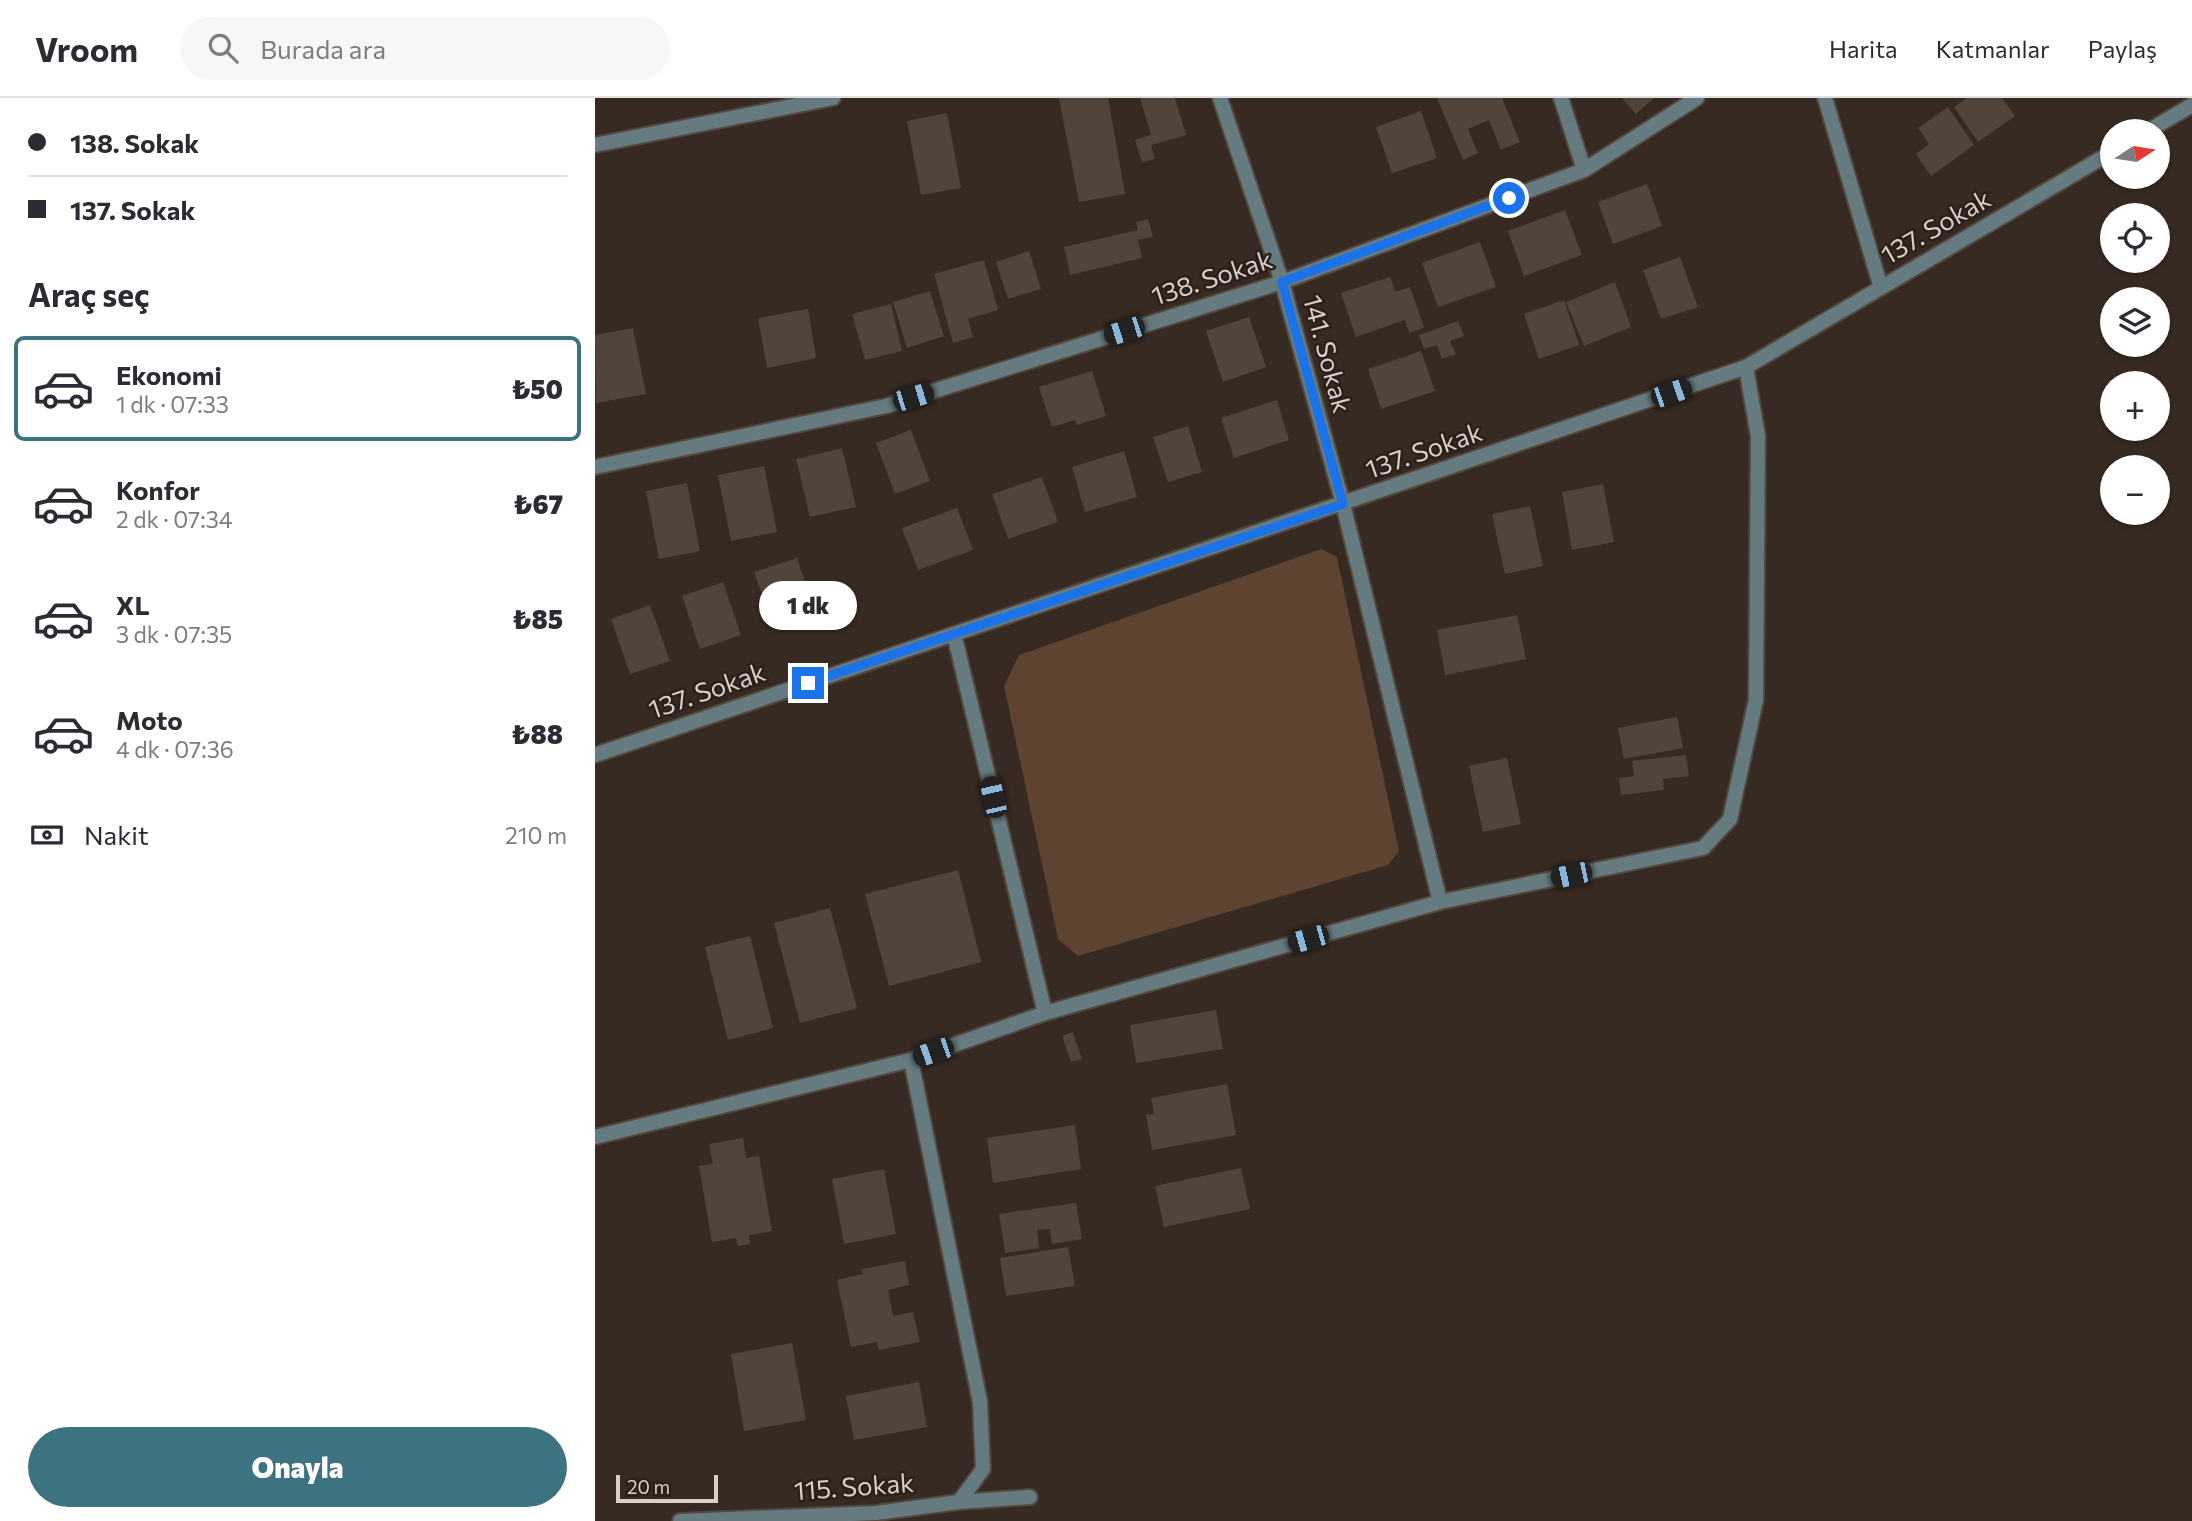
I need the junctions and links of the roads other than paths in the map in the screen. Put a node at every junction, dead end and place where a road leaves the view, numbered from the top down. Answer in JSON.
{"nodes":[{"id":1,"x":833,"y":98,"type":"edge"},
{"id":2,"x":1220,"y":98,"type":"edge"},
{"id":3,"x":1561,"y":98,"type":"edge"},
{"id":4,"x":1697,"y":98,"type":"edge"},
{"id":5,"x":1825,"y":98,"type":"edge"},
{"id":6,"x":2192,"y":105,"type":"edge"},
{"id":7,"x":2168,"y":119,"type":"edge"},
{"id":8,"x":595,"y":145,"type":"edge"},
{"id":9,"x":2100,"y":159,"type":"edge"},
{"id":10,"x":1584,"y":170,"type":"junction"},
{"id":11,"x":1282,"y":282,"type":"junction"},
{"id":12,"x":1881,"y":288,"type":"junction"},
{"id":13,"x":1746,"y":367,"type":"junction"},
{"id":14,"x":595,"y":467,"type":"edge"},
{"id":15,"x":1343,"y":504,"type":"junction"},
{"id":16,"x":954,"y":635,"type":"junction"},
{"id":17,"x":595,"y":755,"type":"edge"},
{"id":18,"x":1440,"y":902,"type":"junction"},
{"id":19,"x":1045,"y":1013,"type":"junction"},
{"id":20,"x":911,"y":1060,"type":"junction"},
{"id":21,"x":595,"y":1137,"type":"edge"},
{"id":22,"x":1030,"y":1497,"type":"dead end"},
{"id":23,"x":959,"y":1502,"type":"junction"},
{"id":24,"x":681,"y":1521,"type":"edge"}],
"edges":[{"from":1,"to":8,"type":"street"},
{"from":2,"to":11,"type":"street","name":"141. Sokak"},
{"from":3,"to":10,"type":"street"},
{"from":4,"to":10,"type":"street","name":"138. Sokak"},
{"from":5,"to":12,"type":"street"},
{"from":6,"to":7,"type":"street"},
{"from":9,"to":12,"type":"street","name":"137. Sokak"},
{"from":10,"to":11,"type":"street","name":"138. Sokak"},
{"from":11,"to":14,"type":"street","name":"138. Sokak"},
{"from":11,"to":15,"type":"street","name":"141. Sokak"},
{"from":12,"to":13,"type":"street","name":"137. Sokak"},
{"from":13,"to":15,"type":"street","name":"137. Sokak"},
{"from":13,"to":18,"type":"street"},
{"from":15,"to":16,"type":"street","name":"137. Sokak"},
{"from":15,"to":18,"type":"street","name":"141. Sokak"},
{"from":16,"to":17,"type":"street","name":"137. Sokak"},
{"from":16,"to":19,"type":"street"},
{"from":18,"to":19,"type":"street"},
{"from":19,"to":20,"type":"street"},
{"from":20,"to":21,"type":"street"},
{"from":20,"to":23,"type":"street"},
{"from":22,"to":23,"type":"street","name":"115. Sokak"},
{"from":23,"to":24,"type":"street","name":"115. Sokak"}]}
